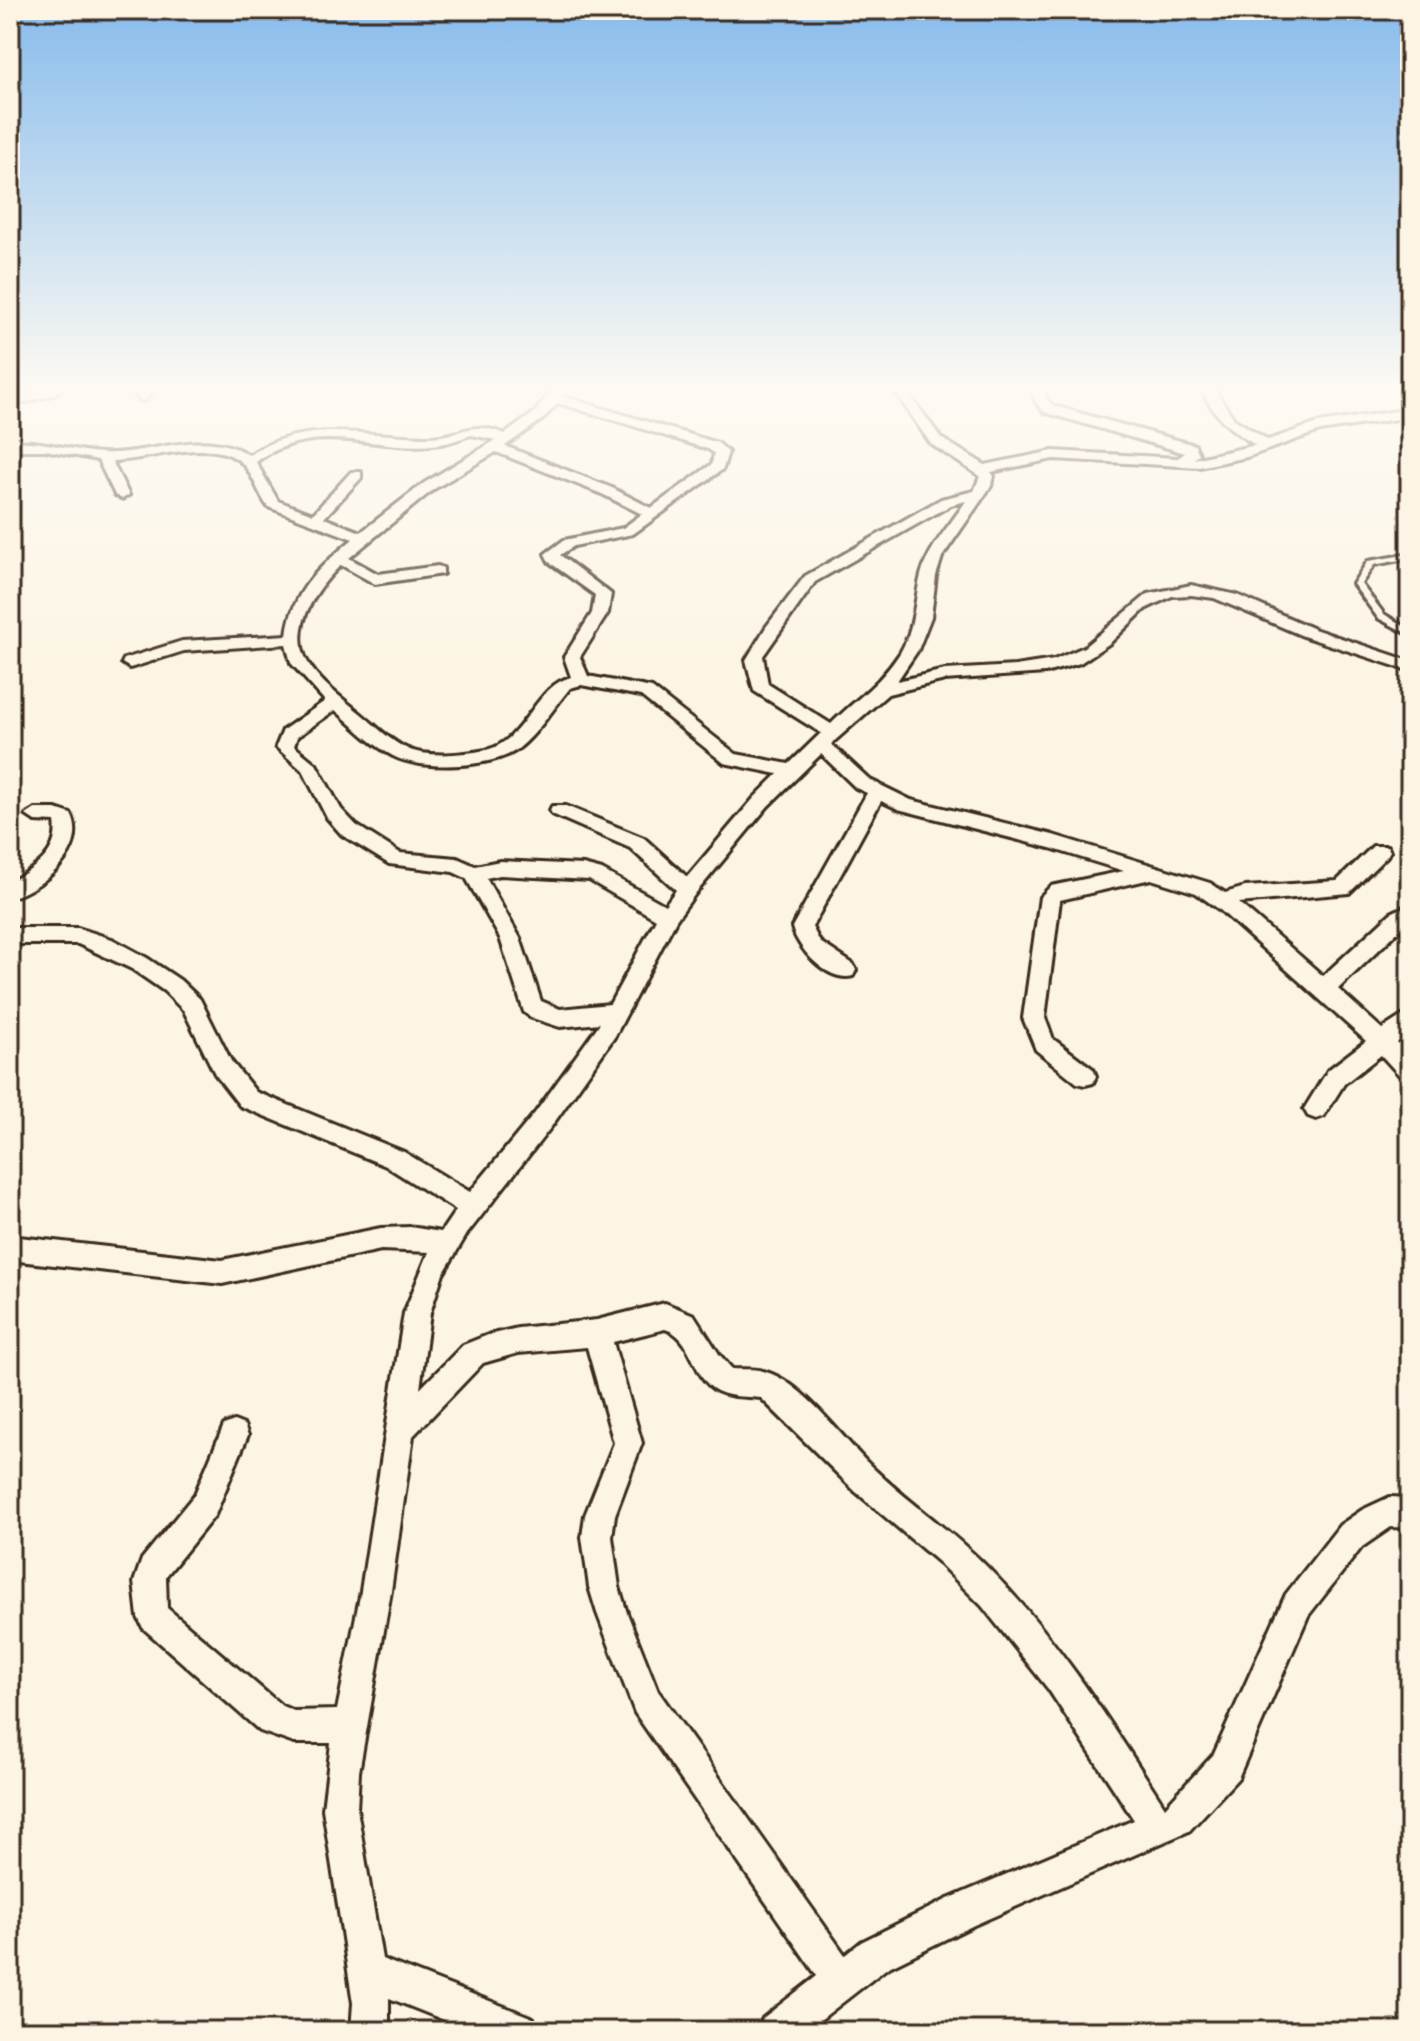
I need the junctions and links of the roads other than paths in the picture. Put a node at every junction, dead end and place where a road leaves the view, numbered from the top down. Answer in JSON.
{"nodes":[{"id":1,"x":115,"y":481,"type":"edge"},
{"id":2,"x":262,"y":481,"type":"edge"},
{"id":3,"x":350,"y":481,"type":"edge"},
{"id":4,"x":436,"y":481,"type":"edge"},
{"id":5,"x":586,"y":481,"type":"edge"},
{"id":6,"x":697,"y":481,"type":"edge"},
{"id":7,"x":981,"y":482,"type":"joint"},
{"id":8,"x":122,"y":495,"type":"dead end"},
{"id":9,"x":653,"y":514,"type":"junction"},
{"id":10,"x":315,"y":520,"type":"junction"},
{"id":11,"x":364,"y":538,"type":"junction"},
{"id":12,"x":1410,"y":556,"type":"edge"},
{"id":13,"x":339,"y":558,"type":"junction"},
{"id":14,"x":438,"y":571,"type":"dead end"},
{"id":15,"x":1410,"y":633,"type":"edge"},
{"id":16,"x":295,"y":639,"type":"junction"},
{"id":17,"x":130,"y":663,"type":"dead end"},
{"id":18,"x":1410,"y":666,"type":"edge"},
{"id":19,"x":581,"y":680,"type":"junction"},
{"id":20,"x":882,"y":690,"type":"junction"},
{"id":21,"x":336,"y":701,"type":"junction"},
{"id":22,"x":827,"y":738,"type":"junction"},
{"id":23,"x":792,"y":771,"type":"junction"},
{"id":24,"x":876,"y":793,"type":"junction"},
{"id":25,"x":559,"y":810,"type":"dead end"},
{"id":26,"x":35,"y":815,"type":"dead end"},
{"id":27,"x":1380,"y":851,"type":"dead end"},
{"id":28,"x":1154,"y":872,"type":"junction"},
{"id":29,"x":473,"y":873,"type":"junction"},
{"id":30,"x":688,"y":889,"type":"junction"},
{"id":31,"x":10,"y":891,"type":"edge"},
{"id":32,"x":1223,"y":901,"type":"junction"},
{"id":33,"x":1410,"y":911,"type":"edge"},
{"id":34,"x":668,"y":916,"type":"junction"},
{"id":35,"x":10,"y":936,"type":"edge"},
{"id":36,"x":845,"y":970,"type":"dead end"},
{"id":37,"x":1324,"y":989,"type":"junction"},
{"id":38,"x":615,"y":1012,"type":"junction"},
{"id":39,"x":1410,"y":1020,"type":"edge"},
{"id":40,"x":1384,"y":1043,"type":"junction"},
{"id":41,"x":1410,"y":1071,"type":"edge"},
{"id":42,"x":1085,"y":1076,"type":"dead end"},
{"id":43,"x":1316,"y":1109,"type":"dead end"},
{"id":44,"x":473,"y":1207,"type":"junction"},
{"id":45,"x":447,"y":1244,"type":"junction"},
{"id":46,"x":10,"y":1248,"type":"edge"},
{"id":47,"x":597,"y":1333,"type":"junction"},
{"id":48,"x":402,"y":1427,"type":"junction"},
{"id":49,"x":234,"y":1435,"type":"dead end"},
{"id":50,"x":1410,"y":1513,"type":"edge"},
{"id":51,"x":351,"y":1726,"type":"junction"},
{"id":52,"x":1158,"y":1827,"type":"junction"},
{"id":53,"x":365,"y":1971,"type":"junction"},
{"id":54,"x":841,"y":1980,"type":"junction"},
{"id":55,"x":370,"y":2031,"type":"edge"},
{"id":56,"x":520,"y":2031,"type":"edge"},
{"id":57,"x":776,"y":2031,"type":"edge"}],
"edges":[{"from":1,"to":8,"type":"street"},
{"from":2,"to":10,"type":"street"},
{"from":3,"to":10,"type":"street"},
{"from":4,"to":11,"type":"street"},
{"from":5,"to":9,"type":"street"},
{"from":6,"to":9,"type":"street"},
{"from":7,"to":20,"type":"street"},
{"from":7,"to":22,"type":"street"},
{"from":9,"to":19,"type":"street"},
{"from":10,"to":11,"type":"street"},
{"from":11,"to":13,"type":"street"},
{"from":12,"to":15,"type":"lane"},
{"from":13,"to":14,"type":"street"},
{"from":13,"to":16,"type":"street"},
{"from":16,"to":17,"type":"street"},
{"from":16,"to":21,"type":"street"},
{"from":18,"to":20,"type":"street"},
{"from":19,"to":21,"type":"street"},
{"from":19,"to":23,"type":"street"},
{"from":20,"to":22,"type":"street"},
{"from":21,"to":29,"type":"street"},
{"from":22,"to":23,"type":"street"},
{"from":22,"to":24,"type":"street"},
{"from":23,"to":30,"type":"street"},
{"from":24,"to":28,"type":"street"},
{"from":24,"to":36,"type":"street"},
{"from":25,"to":30,"type":"street"},
{"from":26,"to":31,"type":"street"},
{"from":27,"to":32,"type":"street"},
{"from":28,"to":32,"type":"street"},
{"from":28,"to":42,"type":"street"},
{"from":29,"to":34,"type":"street"},
{"from":29,"to":38,"type":"street"},
{"from":30,"to":34,"type":"street"},
{"from":32,"to":37,"type":"street"},
{"from":33,"to":37,"type":"street"},
{"from":34,"to":38,"type":"street"},
{"from":35,"to":44,"type":"street"},
{"from":37,"to":40,"type":"street"},
{"from":38,"to":44,"type":"street"},
{"from":39,"to":40,"type":"street"},
{"from":40,"to":41,"type":"street"},
{"from":40,"to":43,"type":"street"},
{"from":44,"to":45,"type":"street"},
{"from":45,"to":46,"type":"street"},
{"from":45,"to":48,"type":"street"},
{"from":47,"to":48,"type":"street"},
{"from":47,"to":52,"type":"street"},
{"from":47,"to":54,"type":"street"},
{"from":48,"to":51,"type":"street"},
{"from":49,"to":51,"type":"street"},
{"from":50,"to":52,"type":"street"},
{"from":51,"to":53,"type":"street"},
{"from":52,"to":54,"type":"street"},
{"from":53,"to":55,"type":"street"},
{"from":53,"to":56,"type":"street"},
{"from":54,"to":57,"type":"street"}]}
